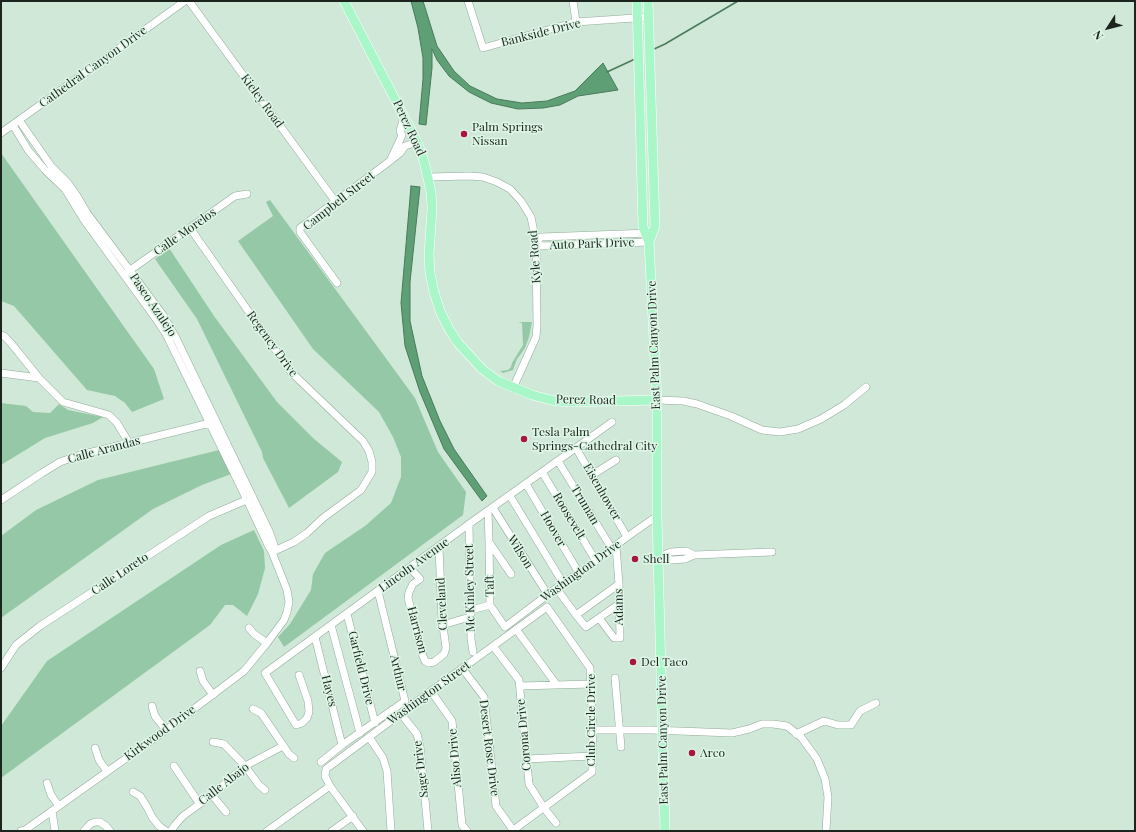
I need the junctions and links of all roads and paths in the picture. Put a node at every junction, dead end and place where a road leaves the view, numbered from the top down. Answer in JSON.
{"nodes":[{"id":1,"x":185,"y":1,"type":"edge"},
{"id":2,"x":189,"y":1,"type":"edge"},
{"id":3,"x":344,"y":1,"type":"edge"},
{"id":4,"x":468,"y":1,"type":"edge"},
{"id":5,"x":573,"y":1,"type":"edge"},
{"id":6,"x":637,"y":1,"type":"edge"},
{"id":7,"x":648,"y":1,"type":"edge"},
{"id":8,"x":649,"y":17,"type":"junction"},
{"id":9,"x":638,"y":18,"type":"junction"},
{"id":10,"x":576,"y":22,"type":"junction"},
{"id":11,"x":404,"y":116,"type":"junction"},
{"id":12,"x":19,"y":120,"type":"junction"},
{"id":13,"x":12,"y":125,"type":"junction"},
{"id":14,"x":1,"y":133,"type":"edge"},
{"id":15,"x":417,"y":142,"type":"junction"},
{"id":16,"x":390,"y":161,"type":"junction"},
{"id":17,"x":428,"y":177,"type":"junction"},
{"id":18,"x":247,"y":194,"type":"dead end"},
{"id":19,"x":335,"y":201,"type":"junction"},
{"id":20,"x":190,"y":228,"type":"junction"},
{"id":21,"x":649,"y":236,"type":"junction"},
{"id":22,"x":536,"y":242,"type":"junction"},
{"id":23,"x":127,"y":272,"type":"junction"},
{"id":24,"x":338,"y":284,"type":"dead end"},
{"id":25,"x":1,"y":335,"type":"edge"},
{"id":26,"x":1,"y":373,"type":"edge"},
{"id":27,"x":39,"y":378,"type":"junction"},
{"id":28,"x":866,"y":387,"type":"dead end"},
{"id":29,"x":513,"y":388,"type":"junction"},
{"id":30,"x":657,"y":400,"type":"junction"},
{"id":31,"x":213,"y":422,"type":"junction"},
{"id":32,"x":612,"y":422,"type":"dead end"},
{"id":33,"x":129,"y":443,"type":"junction"},
{"id":34,"x":576,"y":448,"type":"junction"},
{"id":35,"x":616,"y":460,"type":"dead end"},
{"id":36,"x":558,"y":461,"type":"junction"},
{"id":37,"x":542,"y":472,"type":"junction"},
{"id":38,"x":592,"y":475,"type":"junction"},
{"id":39,"x":526,"y":484,"type":"junction"},
{"id":40,"x":510,"y":496,"type":"junction"},
{"id":41,"x":250,"y":498,"type":"junction"},
{"id":42,"x":1,"y":500,"type":"edge"},
{"id":43,"x":490,"y":510,"type":"junction"},
{"id":44,"x":657,"y":516,"type":"junction"},
{"id":45,"x":469,"y":524,"type":"junction"},
{"id":46,"x":627,"y":537,"type":"junction"},
{"id":47,"x":489,"y":542,"type":"junction"},
{"id":48,"x":439,"y":547,"type":"junction"},
{"id":49,"x":614,"y":547,"type":"junction"},
{"id":50,"x":272,"y":552,"type":"junction"},
{"id":51,"x":772,"y":552,"type":"dead end"},
{"id":52,"x":658,"y":557,"type":"junction"},
{"id":53,"x":596,"y":561,"type":"junction"},
{"id":54,"x":410,"y":568,"type":"junction"},
{"id":55,"x":579,"y":573,"type":"junction"},
{"id":56,"x":511,"y":574,"type":"dead end"},
{"id":57,"x":563,"y":583,"type":"junction"},
{"id":58,"x":619,"y":584,"type":"junction"},
{"id":59,"x":557,"y":588,"type":"junction"},
{"id":60,"x":378,"y":591,"type":"junction"},
{"id":61,"x":548,"y":595,"type":"junction"},
{"id":62,"x":619,"y":604,"type":"junction"},
{"id":63,"x":490,"y":605,"type":"junction"},
{"id":64,"x":547,"y":608,"type":"joint"},
{"id":65,"x":471,"y":613,"type":"junction"},
{"id":66,"x":347,"y":614,"type":"junction"},
{"id":67,"x":576,"y":615,"type":"junction"},
{"id":68,"x":599,"y":618,"type":"junction"},
{"id":69,"x":284,"y":620,"type":"joint"},
{"id":70,"x":331,"y":625,"type":"junction"},
{"id":71,"x":442,"y":625,"type":"junction"},
{"id":72,"x":505,"y":627,"type":"joint"},
{"id":73,"x":249,"y":628,"type":"dead end"},
{"id":74,"x":516,"y":629,"type":"junction"},
{"id":75,"x":315,"y":637,"type":"junction"},
{"id":76,"x":267,"y":643,"type":"junction"},
{"id":77,"x":493,"y":646,"type":"junction"},
{"id":78,"x":473,"y":652,"type":"dead end"},
{"id":79,"x":439,"y":659,"type":"joint"},
{"id":80,"x":1,"y":668,"type":"edge"},
{"id":81,"x":462,"y":668,"type":"junction"},
{"id":82,"x":200,"y":671,"type":"dead end"},
{"id":83,"x":299,"y":675,"type":"dead end"},
{"id":84,"x":615,"y":678,"type":"dead end"},
{"id":85,"x":556,"y":684,"type":"junction"},
{"id":86,"x":591,"y":684,"type":"junction"},
{"id":87,"x":520,"y":686,"type":"junction"},
{"id":88,"x":431,"y":691,"type":"junction"},
{"id":89,"x":213,"y":695,"type":"junction"},
{"id":90,"x":876,"y":703,"type":"dead end"},
{"id":91,"x":152,"y":706,"type":"dead end"},
{"id":92,"x":253,"y":709,"type":"dead end"},
{"id":93,"x":401,"y":714,"type":"junction"},
{"id":94,"x":375,"y":723,"type":"junction"},
{"id":95,"x":166,"y":730,"type":"junction"},
{"id":96,"x":593,"y":730,"type":"junction"},
{"id":97,"x":620,"y":730,"type":"junction"},
{"id":98,"x":662,"y":730,"type":"junction"},
{"id":99,"x":360,"y":733,"type":"junction"},
{"id":100,"x":796,"y":734,"type":"junction"},
{"id":101,"x":369,"y":737,"type":"junction"},
{"id":102,"x":213,"y":742,"type":"dead end"},
{"id":103,"x":342,"y":745,"type":"junction"},
{"id":104,"x":283,"y":746,"type":"junction"},
{"id":105,"x":621,"y":747,"type":"dead end"},
{"id":106,"x":95,"y":748,"type":"dead end"},
{"id":107,"x":593,"y":756,"type":"junction"},
{"id":108,"x":294,"y":758,"type":"dead end"},
{"id":109,"x":526,"y":759,"type":"junction"},
{"id":110,"x":321,"y":762,"type":"dead end"},
{"id":111,"x":174,"y":766,"type":"dead end"},
{"id":112,"x":245,"y":766,"type":"junction"},
{"id":113,"x":107,"y":771,"type":"junction"},
{"id":114,"x":46,"y":783,"type":"dead end"},
{"id":115,"x":330,"y":786,"type":"junction"},
{"id":116,"x":264,"y":790,"type":"dead end"},
{"id":117,"x":133,"y":792,"type":"dead end"},
{"id":118,"x":212,"y":795,"type":"junction"},
{"id":119,"x":200,"y":803,"type":"junction"},
{"id":120,"x":59,"y":806,"type":"junction"},
{"id":121,"x":544,"y":808,"type":"junction"},
{"id":122,"x":52,"y":811,"type":"junction"},
{"id":123,"x":226,"y":812,"type":"dead end"},
{"id":124,"x":352,"y":816,"type":"junction"},
{"id":125,"x":54,"y":823,"type":"junction"},
{"id":126,"x":556,"y":823,"type":"dead end"},
{"id":127,"x":276,"y":828,"type":"edge"},
{"id":128,"x":21,"y":831,"type":"edge"},
{"id":129,"x":50,"y":831,"type":"edge"},
{"id":130,"x":55,"y":831,"type":"edge"},
{"id":131,"x":84,"y":831,"type":"edge"},
{"id":132,"x":110,"y":831,"type":"edge"},
{"id":133,"x":166,"y":831,"type":"edge"},
{"id":134,"x":171,"y":831,"type":"edge"},
{"id":135,"x":267,"y":831,"type":"edge"},
{"id":136,"x":332,"y":831,"type":"edge"},
{"id":137,"x":363,"y":831,"type":"edge"},
{"id":138,"x":390,"y":831,"type":"edge"},
{"id":139,"x":428,"y":831,"type":"edge"},
{"id":140,"x":467,"y":831,"type":"edge"},
{"id":141,"x":512,"y":831,"type":"edge"},
{"id":142,"x":665,"y":831,"type":"edge"},
{"id":143,"x":826,"y":831,"type":"edge"}],
"edges":[{"from":1,"to":12,"type":"street","name":"Cathedral Canyon Drive"},
{"from":2,"to":19,"type":"street","name":"Kieley Road"},
{"from":3,"to":11,"type":"main road","name":"Perez Road"},
{"from":4,"to":10,"type":"street","name":"Bankside Drive"},
{"from":5,"to":10,"type":"street"},
{"from":6,"to":9,"type":"main road","name":"East Palm Canyon Drive"},
{"from":7,"to":8,"type":"main road","name":"East Palm Canyon Drive"},
{"from":8,"to":9,"type":"street","name":"Bankside Drive"},
{"from":8,"to":21,"type":"main road","name":"East Palm Canyon Drive"},
{"from":9,"to":10,"type":"street","name":"Bankside Drive"},
{"from":9,"to":21,"type":"main road","name":"East Palm Canyon Drive"},
{"from":11,"to":15,"type":"main road","name":"Perez Road"},
{"from":11,"to":16,"type":"street","name":"Campbell Street"},
{"from":12,"to":13,"type":"street","name":"Cathedral Canyon Drive"},
{"from":12,"to":23,"type":"street","name":"Paseo Azulejo"},
{"from":13,"to":14,"type":"street","name":"Cathedral Canyon Drive"},
{"from":13,"to":23,"type":"street","name":"Paseo Azulejo"},
{"from":15,"to":16,"type":"street","name":"Campbell Street"},
{"from":15,"to":17,"type":"main road","name":"Perez Road"},
{"from":16,"to":19,"type":"street","name":"Campbell Street"},
{"from":17,"to":22,"type":"street","name":"Kyle Road"},
{"from":17,"to":29,"type":"main road","name":"Perez Road"},
{"from":18,"to":20,"type":"street","name":"Calle Morelos"},
{"from":19,"to":24,"type":"street","name":"Campbell Street"},
{"from":20,"to":23,"type":"street","name":"Calle Morelos"},
{"from":20,"to":50,"type":"street","name":"Regency Drive"},
{"from":21,"to":22,"type":"street","name":"Auto Park Drive"},
{"from":21,"to":30,"type":"main road","name":"East Palm Canyon Drive"},
{"from":22,"to":29,"type":"street","name":"Kyle Road"},
{"from":23,"to":31,"type":"street","name":"Paseo Azulejo"},
{"from":25,"to":27,"type":"street"},
{"from":26,"to":27,"type":"street"},
{"from":27,"to":33,"type":"street"},
{"from":28,"to":30,"type":"street","name":"Perez Road"},
{"from":29,"to":30,"type":"main road","name":"Perez Road"},
{"from":30,"to":44,"type":"main road","name":"East Palm Canyon Drive"},
{"from":31,"to":33,"type":"street","name":"Calle Arandas"},
{"from":31,"to":41,"type":"street","name":"Paseo Azulejo"},
{"from":32,"to":34,"type":"street","name":"Lincoln Avenue"},
{"from":33,"to":42,"type":"street","name":"Calle Arandas"},
{"from":34,"to":36,"type":"street","name":"Lincoln Avenue"},
{"from":34,"to":38,"type":"street","name":"Eisenhower"},
{"from":35,"to":38,"type":"street"},
{"from":36,"to":37,"type":"street","name":"Lincoln Avenue"},
{"from":36,"to":49,"type":"street","name":"Truman"},
{"from":37,"to":39,"type":"street","name":"Lincoln Avenue"},
{"from":37,"to":53,"type":"street","name":"Roosevelt"},
{"from":38,"to":46,"type":"street","name":"Eisenhower"},
{"from":39,"to":40,"type":"street","name":"Lincoln Avenue"},
{"from":39,"to":55,"type":"street","name":"Hoover"},
{"from":40,"to":43,"type":"street","name":"Lincoln Avenue"},
{"from":40,"to":57,"type":"street"},
{"from":41,"to":50,"type":"street","name":"Paseo Azulejo"},
{"from":41,"to":80,"type":"street","name":"Calle Loreto"},
{"from":43,"to":45,"type":"street","name":"Lincoln Avenue"},
{"from":43,"to":47,"type":"street","name":"Taft"},
{"from":43,"to":61,"type":"street","name":"Wilson"},
{"from":44,"to":46,"type":"street","name":"Washington Drive"},
{"from":44,"to":52,"type":"main road","name":"East Palm Canyon Drive"},
{"from":45,"to":48,"type":"street","name":"Lincoln Avenue"},
{"from":45,"to":65,"type":"street","name":"Mc Kinley Street"},
{"from":46,"to":49,"type":"street","name":"Washington Drive"},
{"from":47,"to":56,"type":"street"},
{"from":47,"to":63,"type":"street","name":"Taft"},
{"from":48,"to":54,"type":"street","name":"Lincoln Avenue"},
{"from":48,"to":71,"type":"street","name":"Cleveland"},
{"from":49,"to":53,"type":"street","name":"Washington Drive"},
{"from":49,"to":58,"type":"street","name":"Adams"},
{"from":50,"to":69,"type":"street","name":"Paseo Azulejo"},
{"from":51,"to":52,"type":"street"},
{"from":52,"to":98,"type":"main road","name":"East Palm Canyon Drive"},
{"from":53,"to":55,"type":"street","name":"Washington Drive"},
{"from":54,"to":60,"type":"street","name":"Lincoln Avenue"},
{"from":54,"to":79,"type":"street","name":"Harrison"},
{"from":55,"to":57,"type":"street","name":"Washington Drive"},
{"from":57,"to":59,"type":"street","name":"Washington Drive"},
{"from":58,"to":62,"type":"street","name":"Adams"},
{"from":58,"to":67,"type":"street"},
{"from":59,"to":61,"type":"street","name":"Washington Drive"},
{"from":59,"to":67,"type":"street"},
{"from":60,"to":66,"type":"street","name":"Lincoln Avenue"},
{"from":60,"to":94,"type":"street","name":"Arthur"},
{"from":61,"to":72,"type":"street","name":"Washington Drive"},
{"from":62,"to":68,"type":"street"},
{"from":62,"to":68,"type":"street","name":"Adams"},
{"from":63,"to":65,"type":"street"},
{"from":63,"to":72,"type":"street","name":"Taft"},
{"from":64,"to":74,"type":"street","name":"Washington Street"},
{"from":64,"to":86,"type":"street","name":"Club Circle Drive"},
{"from":65,"to":71,"type":"street"},
{"from":65,"to":78,"type":"street","name":"Mc Kinley Street"},
{"from":66,"to":70,"type":"street","name":"Lincoln Avenue"},
{"from":66,"to":94,"type":"street","name":"Garfield Drive"},
{"from":67,"to":68,"type":"street"},
{"from":69,"to":76,"type":"street","name":"Kirkwood Drive"},
{"from":70,"to":75,"type":"street","name":"Lincoln Avenue"},
{"from":70,"to":99,"type":"street"},
{"from":71,"to":79,"type":"street","name":"Cleveland"},
{"from":73,"to":76,"type":"street"},
{"from":74,"to":77,"type":"street","name":"Washington Street"},
{"from":74,"to":85,"type":"street"},
{"from":75,"to":83,"type":"street","name":"Lincoln Avenue"},
{"from":75,"to":103,"type":"street","name":"Hayes"},
{"from":76,"to":89,"type":"street","name":"Kirkwood Drive"},
{"from":77,"to":81,"type":"street","name":"Washington Street"},
{"from":77,"to":87,"type":"street","name":"Corona Drive"},
{"from":81,"to":88,"type":"street","name":"Washington Street"},
{"from":81,"to":141,"type":"street","name":"Desert Rose Drive"},
{"from":82,"to":89,"type":"street"},
{"from":84,"to":97,"type":"street"},
{"from":85,"to":86,"type":"street"},
{"from":85,"to":87,"type":"street"},
{"from":86,"to":96,"type":"street","name":"Club Circle Drive"},
{"from":87,"to":109,"type":"street","name":"Corona Drive"},
{"from":88,"to":93,"type":"street","name":"Washington Street"},
{"from":88,"to":140,"type":"street","name":"Aliso Drive"},
{"from":89,"to":95,"type":"street","name":"Kirkwood Drive"},
{"from":90,"to":100,"type":"street"},
{"from":91,"to":95,"type":"street"},
{"from":92,"to":104,"type":"street"},
{"from":93,"to":101,"type":"street","name":"Washington Street"},
{"from":93,"to":139,"type":"street","name":"Sage Drive"},
{"from":94,"to":99,"type":"street","name":"Arthur"},
{"from":95,"to":113,"type":"street","name":"Kirkwood Drive"},
{"from":96,"to":97,"type":"street"},
{"from":96,"to":107,"type":"street","name":"Club Circle Drive"},
{"from":97,"to":98,"type":"street"},
{"from":97,"to":105,"type":"street"},
{"from":98,"to":100,"type":"street"},
{"from":98,"to":142,"type":"main road","name":"East Palm Canyon Drive"},
{"from":99,"to":103,"type":"street","name":"Arthur"},
{"from":100,"to":143,"type":"street"},
{"from":101,"to":115,"type":"street","name":"Washington Street"},
{"from":101,"to":138,"type":"street"},
{"from":102,"to":112,"type":"street"},
{"from":103,"to":110,"type":"street","name":"Arthur"},
{"from":104,"to":108,"type":"street"},
{"from":104,"to":112,"type":"street","name":"Calle Abajo"},
{"from":106,"to":113,"type":"street"},
{"from":107,"to":109,"type":"street"},
{"from":107,"to":121,"type":"street","name":"Club Circle Drive"},
{"from":109,"to":121,"type":"street","name":"Corona Drive"},
{"from":111,"to":119,"type":"street"},
{"from":112,"to":116,"type":"street"},
{"from":112,"to":118,"type":"street","name":"Calle Abajo"},
{"from":113,"to":120,"type":"street","name":"Kirkwood Drive"},
{"from":114,"to":120,"type":"street"},
{"from":115,"to":124,"type":"street"},
{"from":115,"to":127,"type":"street"},
{"from":117,"to":133,"type":"street"},
{"from":118,"to":119,"type":"street","name":"Calle Abajo"},
{"from":118,"to":123,"type":"street"},
{"from":119,"to":134,"type":"street","name":"Calle Abajo"},
{"from":120,"to":122,"type":"street","name":"Kirkwood Drive"},
{"from":121,"to":126,"type":"street","name":"Corona Drive"},
{"from":121,"to":141,"type":"street","name":"Club Circle Drive"},
{"from":122,"to":125,"type":"street"},
{"from":122,"to":128,"type":"street","name":"Kirkwood Drive"},
{"from":124,"to":136,"type":"street"},
{"from":124,"to":137,"type":"street"},
{"from":125,"to":129,"type":"street"},
{"from":125,"to":130,"type":"street"},
{"from":127,"to":135,"type":"street"},
{"from":131,"to":132,"type":"street"}]}
